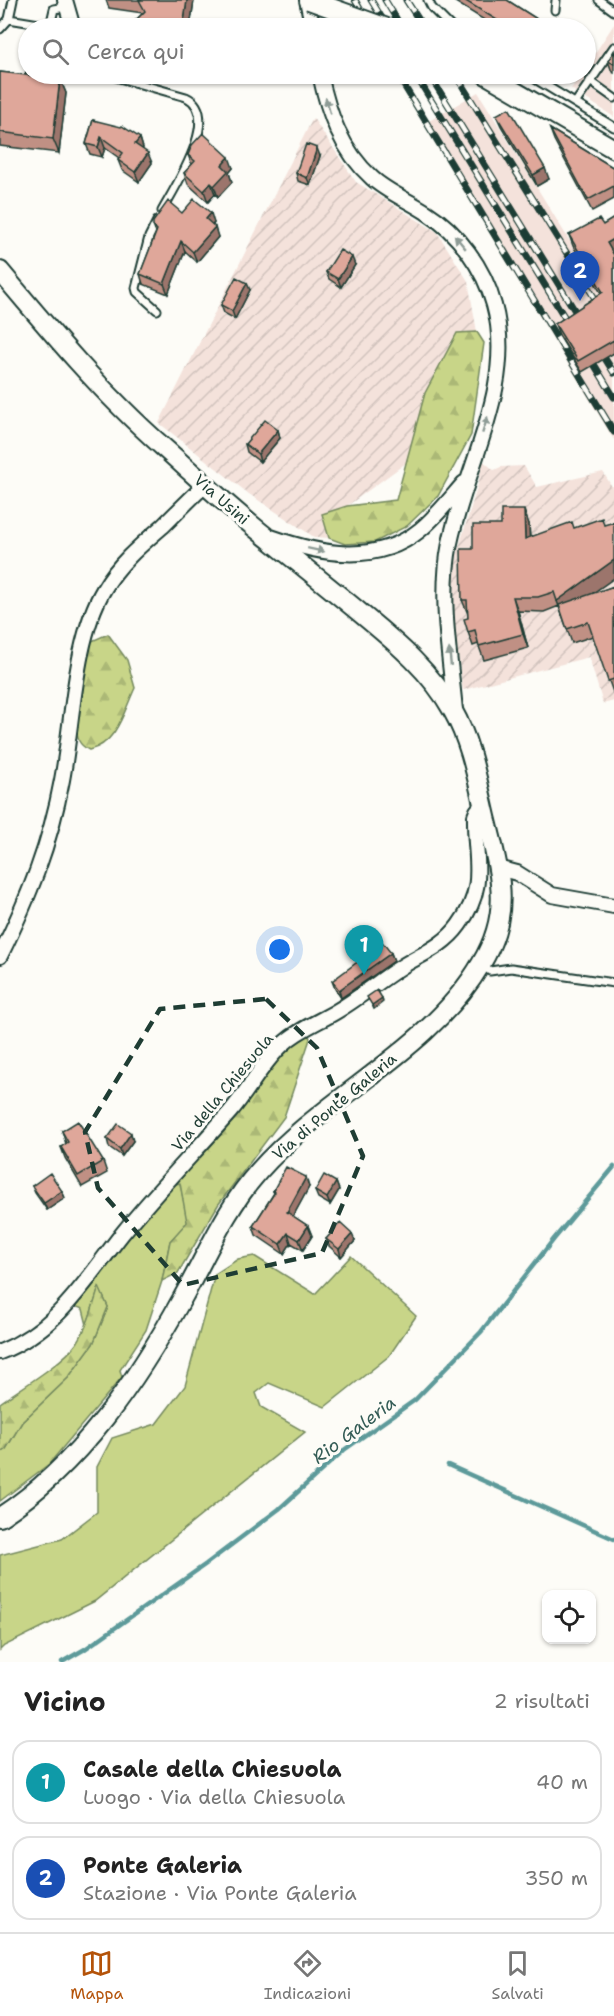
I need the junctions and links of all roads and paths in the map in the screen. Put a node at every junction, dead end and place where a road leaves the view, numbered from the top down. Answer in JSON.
{"nodes":[{"id":1,"x":13,"y":0,"type":"edge"},
{"id":2,"x":51,"y":0,"type":"edge"},
{"id":3,"x":308,"y":0,"type":"edge"},
{"id":4,"x":428,"y":0,"type":"edge"},
{"id":5,"x":556,"y":0,"type":"edge"},
{"id":6,"x":599,"y":0,"type":"edge"},
{"id":7,"x":62,"y":5,"type":"edge"},
{"id":8,"x":555,"y":10,"type":"dead end"},
{"id":9,"x":614,"y":11,"type":"edge"},
{"id":10,"x":54,"y":18,"type":"edge"},
{"id":11,"x":311,"y":18,"type":"edge"},
{"id":12,"x":359,"y":18,"type":"edge"},
{"id":13,"x":442,"y":18,"type":"edge"},
{"id":14,"x":9,"y":19,"type":"junction"},
{"id":15,"x":18,"y":20,"type":"edge"},
{"id":16,"x":0,"y":29,"type":"edge"},
{"id":17,"x":614,"y":47,"type":"edge"},
{"id":18,"x":596,"y":72,"type":"edge"},
{"id":19,"x":140,"y":84,"type":"edge"},
{"id":20,"x":323,"y":84,"type":"edge"},
{"id":21,"x":502,"y":84,"type":"edge"},
{"id":22,"x":544,"y":84,"type":"edge"},
{"id":23,"x":588,"y":84,"type":"edge"},
{"id":24,"x":594,"y":84,"type":"edge"},
{"id":25,"x":614,"y":98,"type":"edge"},
{"id":26,"x":576,"y":102,"type":"junction"},
{"id":27,"x":614,"y":127,"type":"edge"},
{"id":28,"x":614,"y":149,"type":"edge"},
{"id":29,"x":0,"y":271,"type":"edge"},
{"id":30,"x":157,"y":310,"type":"dead end"},
{"id":31,"x":466,"y":481,"type":"junction"},
{"id":32,"x":206,"y":484,"type":"junction"},
{"id":33,"x":261,"y":533,"type":"junction"},
{"id":34,"x":455,"y":716,"type":"junction"},
{"id":35,"x":483,"y":804,"type":"junction"},
{"id":36,"x":498,"y":868,"type":"junction"},
{"id":37,"x":614,"y":906,"type":"edge"},
{"id":38,"x":0,"y":956,"type":"edge"},
{"id":39,"x":482,"y":963,"type":"junction"},
{"id":40,"x":614,"y":983,"type":"edge"},
{"id":41,"x":0,"y":1352,"type":"edge"},
{"id":42,"x":0,"y":1517,"type":"edge"}],
"edges":[{"from":1,"to":14,"type":"lane"},
{"from":2,"to":7,"type":"lane"},
{"from":3,"to":11,"type":"street"},
{"from":3,"to":12,"type":"main road","bridge":true},
{"from":4,"to":13,"type":"lane"},
{"from":5,"to":8,"type":"lane"},
{"from":6,"to":9,"type":"lane"},
{"from":7,"to":10,"type":"lane"},
{"from":14,"to":15,"type":"lane"},
{"from":14,"to":16,"type":"lane"},
{"from":17,"to":18,"type":"lane"},
{"from":19,"to":30,"type":"lane"},
{"from":31,"to":20,"type":"street","one_way":true},
{"from":21,"to":28,"type":"main road"},
{"from":22,"to":26,"type":"lane"},
{"from":23,"to":26,"type":"lane"},
{"from":24,"to":25,"type":"lane"},
{"from":26,"to":27,"type":"lane"},
{"from":29,"to":32,"type":"main road","name":"Via Usini"},
{"from":33,"to":31,"type":"street","one_way":true},
{"from":34,"to":31,"type":"street","one_way":true},
{"from":32,"to":33,"type":"main road","name":"Via Usini"},
{"from":32,"to":38,"type":"street"},
{"from":33,"to":34,"type":"main road","name":"Via Usini"},
{"from":34,"to":35,"type":"main road","name":"Via di Ponte Galeria"},
{"from":35,"to":36,"type":"main road","name":"Via di Ponte Galeria"},
{"from":35,"to":41,"type":"street","name":"Via della Chiesuola"},
{"from":36,"to":37,"type":"street"},
{"from":36,"to":39,"type":"main road","name":"Via di Ponte Galeria"},
{"from":39,"to":40,"type":"lane"},
{"from":39,"to":42,"type":"main road","name":"Via di Ponte Galeria"}]}
